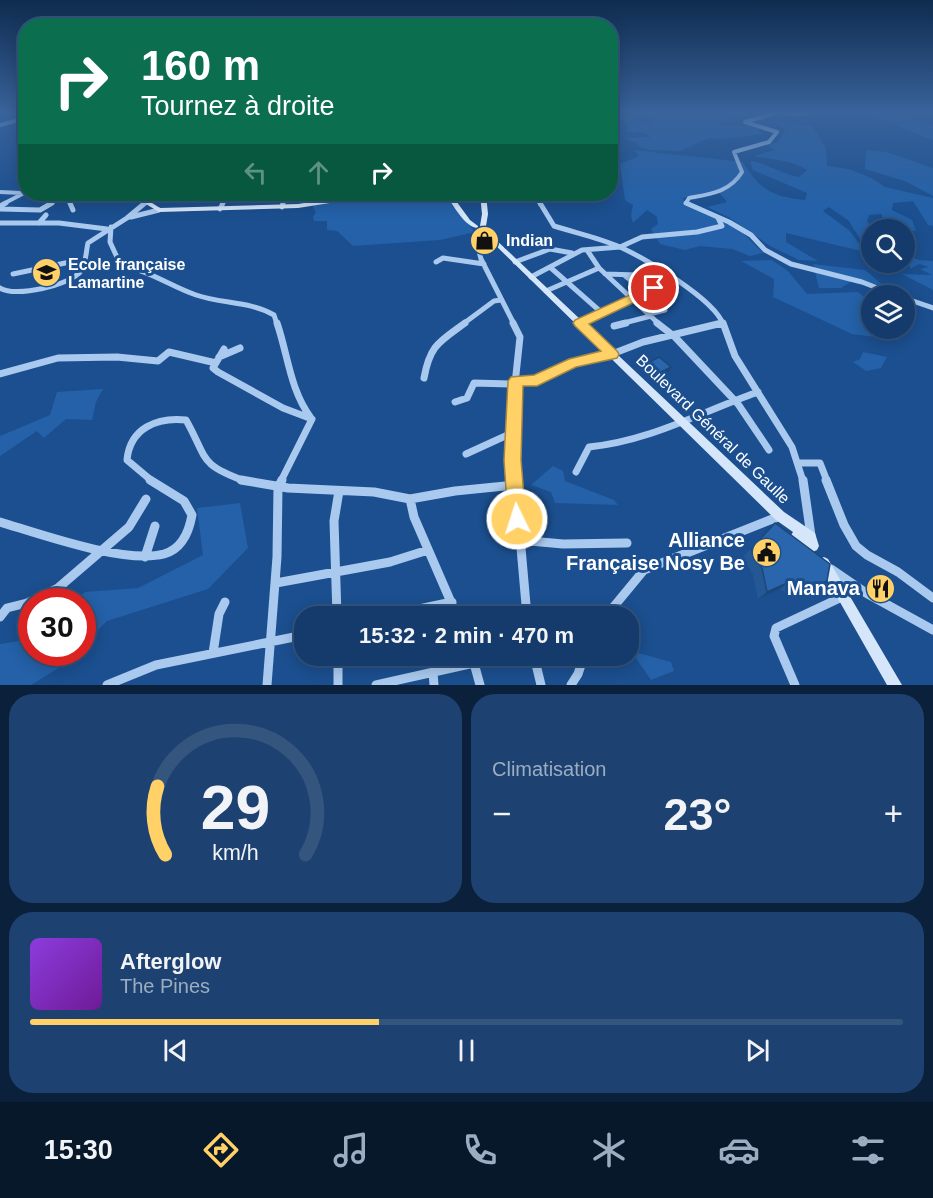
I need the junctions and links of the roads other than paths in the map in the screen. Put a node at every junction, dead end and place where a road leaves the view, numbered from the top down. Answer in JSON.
{"nodes":[{"id":1,"x":762,"y":144,"type":"edge"},
{"id":2,"x":0,"y":192,"type":"edge"},
{"id":3,"x":18,"y":193,"type":"edge"},
{"id":4,"x":18,"y":198,"type":"edge"},
{"id":5,"x":55,"y":201,"type":"edge"},
{"id":6,"x":71,"y":201,"type":"edge"},
{"id":7,"x":145,"y":201,"type":"edge"},
{"id":8,"x":150,"y":201,"type":"edge"},
{"id":9,"x":224,"y":201,"type":"edge"},
{"id":10,"x":284,"y":201,"type":"edge"},
{"id":11,"x":329,"y":201,"type":"edge"},
{"id":12,"x":455,"y":201,"type":"edge"},
{"id":13,"x":484,"y":201,"type":"edge"},
{"id":14,"x":539,"y":201,"type":"edge"},
{"id":15,"x":282,"y":207,"type":"junction"},
{"id":16,"x":0,"y":208,"type":"edge"},
{"id":17,"x":220,"y":209,"type":"junction"},
{"id":18,"x":73,"y":210,"type":"dead end"},
{"id":19,"x":159,"y":210,"type":"junction"},
{"id":20,"x":46,"y":215,"type":"dead end"},
{"id":21,"x":127,"y":218,"type":"junction"},
{"id":22,"x":718,"y":218,"type":"junction"},
{"id":23,"x":0,"y":223,"type":"edge"},
{"id":24,"x":39,"y":224,"type":"junction"},
{"id":25,"x":109,"y":228,"type":"junction"},
{"id":26,"x":480,"y":228,"type":"junction"},
{"id":27,"x":620,"y":247,"type":"junction"},
{"id":28,"x":587,"y":250,"type":"junction"},
{"id":29,"x":572,"y":253,"type":"junction"},
{"id":30,"x":70,"y":262,"type":"dead end"},
{"id":31,"x":436,"y":262,"type":"dead end"},
{"id":32,"x":514,"y":262,"type":"junction"},
{"id":33,"x":484,"y":264,"type":"junction"},
{"id":34,"x":29,"y":265,"type":"dead end"},
{"id":35,"x":44,"y":265,"type":"junction"},
{"id":36,"x":551,"y":268,"type":"junction"},
{"id":37,"x":599,"y":268,"type":"junction"},
{"id":38,"x":12,"y":274,"type":"dead end"},
{"id":39,"x":605,"y":274,"type":"junction"},
{"id":40,"x":625,"y":276,"type":"junction"},
{"id":41,"x":531,"y":277,"type":"junction"},
{"id":42,"x":673,"y":278,"type":"junction"},
{"id":43,"x":568,"y":281,"type":"junction"},
{"id":44,"x":612,"y":281,"type":"junction"},
{"id":45,"x":870,"y":285,"type":"edge"},
{"id":46,"x":0,"y":288,"type":"edge"},
{"id":47,"x":546,"y":291,"type":"junction"},
{"id":48,"x":646,"y":292,"type":"junction"},
{"id":49,"x":499,"y":294,"type":"junction"},
{"id":50,"x":628,"y":299,"type":"junction"},
{"id":51,"x":915,"y":302,"type":"edge"},
{"id":52,"x":933,"y":308,"type":"edge"},
{"id":53,"x":665,"y":310,"type":"dead end"},
{"id":54,"x":601,"y":312,"type":"junction"},
{"id":55,"x":650,"y":315,"type":"junction"},
{"id":56,"x":579,"y":323,"type":"junction"},
{"id":57,"x":722,"y":323,"type":"junction"},
{"id":58,"x":614,"y":326,"type":"dead end"},
{"id":59,"x":669,"y":335,"type":"junction"},
{"id":60,"x":240,"y":348,"type":"dead end"},
{"id":61,"x":224,"y":349,"type":"dead end"},
{"id":62,"x":612,"y":354,"type":"junction"},
{"id":63,"x":217,"y":360,"type":"junction"},
{"id":64,"x":0,"y":374,"type":"edge"},
{"id":65,"x":424,"y":378,"type":"dead end"},
{"id":66,"x":515,"y":382,"type":"junction"},
{"id":67,"x":758,"y":392,"type":"junction"},
{"id":68,"x":733,"y":400,"type":"junction"},
{"id":69,"x":455,"y":402,"type":"dead end"},
{"id":70,"x":312,"y":419,"type":"junction"},
{"id":71,"x":685,"y":423,"type":"junction"},
{"id":72,"x":514,"y":432,"type":"junction"},
{"id":73,"x":769,"y":450,"type":"dead end"},
{"id":74,"x":466,"y":454,"type":"dead end"},
{"id":75,"x":798,"y":463,"type":"junction"},
{"id":76,"x":576,"y":472,"type":"dead end"},
{"id":77,"x":514,"y":485,"type":"junction"},
{"id":78,"x":278,"y":488,"type":"junction"},
{"id":79,"x":339,"y":490,"type":"junction"},
{"id":80,"x":146,"y":499,"type":"dead end"},
{"id":81,"x":410,"y":499,"type":"junction"},
{"id":82,"x":784,"y":520,"type":"junction"},
{"id":83,"x":0,"y":522,"type":"edge"},
{"id":84,"x":155,"y":526,"type":"dead end"},
{"id":85,"x":806,"y":539,"type":"junction"},
{"id":86,"x":519,"y":540,"type":"junction"},
{"id":87,"x":627,"y":543,"type":"dead end"},
{"id":88,"x":105,"y":549,"type":"junction"},
{"id":89,"x":428,"y":550,"type":"junction"},
{"id":90,"x":145,"y":557,"type":"junction"},
{"id":91,"x":822,"y":561,"type":"junction"},
{"id":92,"x":336,"y":572,"type":"junction"},
{"id":93,"x":276,"y":583,"type":"junction"},
{"id":94,"x":842,"y":597,"type":"junction"},
{"id":95,"x":933,"y":598,"type":"edge"},
{"id":96,"x":225,"y":602,"type":"dead end"},
{"id":97,"x":452,"y":602,"type":"junction"},
{"id":98,"x":337,"y":606,"type":"edge"},
{"id":99,"x":433,"y":606,"type":"edge"},
{"id":100,"x":454,"y":606,"type":"edge"},
{"id":101,"x":526,"y":606,"type":"edge"},
{"id":102,"x":614,"y":606,"type":"edge"},
{"id":103,"x":0,"y":617,"type":"edge"},
{"id":104,"x":933,"y":630,"type":"edge"},
{"id":105,"x":294,"y":636,"type":"edge"},
{"id":106,"x":271,"y":642,"type":"junction"},
{"id":107,"x":213,"y":653,"type":"junction"},
{"id":108,"x":338,"y":666,"type":"edge"},
{"id":109,"x":451,"y":666,"type":"edge"},
{"id":110,"x":475,"y":666,"type":"edge"},
{"id":111,"x":536,"y":666,"type":"edge"},
{"id":112,"x":581,"y":666,"type":"edge"},
{"id":113,"x":433,"y":672,"type":"junction"},
{"id":114,"x":111,"y":684,"type":"edge"},
{"id":115,"x":891,"y":684,"type":"edge"},
{"id":116,"x":267,"y":685,"type":"edge"},
{"id":117,"x":338,"y":685,"type":"edge"},
{"id":118,"x":376,"y":685,"type":"edge"},
{"id":119,"x":434,"y":685,"type":"edge"},
{"id":120,"x":480,"y":685,"type":"edge"},
{"id":121,"x":541,"y":685,"type":"edge"},
{"id":122,"x":571,"y":685,"type":"edge"},
{"id":123,"x":795,"y":685,"type":"edge"}],
"edges":[{"from":1,"to":22,"type":"street"},
{"from":2,"to":3,"type":"street"},
{"from":4,"to":16,"type":"street"},
{"from":5,"to":16,"type":"street"},
{"from":6,"to":18,"type":"street"},
{"from":7,"to":21,"type":"street"},
{"from":8,"to":19,"type":"main road"},
{"from":9,"to":17,"type":"street"},
{"from":10,"to":15,"type":"street"},
{"from":11,"to":15,"type":"main road"},
{"from":12,"to":26,"type":"main road"},
{"from":13,"to":26,"type":"main road"},
{"from":14,"to":27,"type":"street"},
{"from":15,"to":17,"type":"main road"},
{"from":17,"to":19,"type":"main road"},
{"from":19,"to":21,"type":"street"},
{"from":20,"to":24,"type":"street"},
{"from":21,"to":25,"type":"street"},
{"from":22,"to":27,"type":"street"},
{"from":22,"to":45,"type":"street"},
{"from":23,"to":24,"type":"street"},
{"from":24,"to":25,"type":"street"},
{"from":25,"to":46,"type":"street"},
{"from":25,"to":70,"type":"street"},
{"from":26,"to":32,"type":"main road","name":"Boulevard Général de Gaulle"},
{"from":26,"to":33,"type":"street"},
{"from":27,"to":28,"type":"street"},
{"from":27,"to":42,"type":"street"},
{"from":28,"to":29,"type":"street"},
{"from":28,"to":37,"type":"street"},
{"from":29,"to":32,"type":"street"},
{"from":29,"to":36,"type":"street"},
{"from":30,"to":35,"type":"street"},
{"from":31,"to":33,"type":"street"},
{"from":32,"to":41,"type":"main road","name":"Boulevard Général de Gaulle"},
{"from":33,"to":49,"type":"street"},
{"from":34,"to":35,"type":"street"},
{"from":35,"to":38,"type":"street"},
{"from":36,"to":41,"type":"street"},
{"from":36,"to":43,"type":"street"},
{"from":37,"to":39,"type":"street"},
{"from":37,"to":43,"type":"street"},
{"from":39,"to":40,"type":"street"},
{"from":39,"to":44,"type":"street"},
{"from":40,"to":42,"type":"street"},
{"from":40,"to":44,"type":"street"},
{"from":40,"to":48,"type":"street"},
{"from":41,"to":47,"type":"main road","name":"Boulevard Général de Gaulle"},
{"from":42,"to":48,"type":"street"},
{"from":42,"to":57,"type":"street"},
{"from":43,"to":47,"type":"street"},
{"from":43,"to":54,"type":"street"},
{"from":44,"to":50,"type":"street"},
{"from":47,"to":56,"type":"main road","name":"Boulevard Général de Gaulle"},
{"from":48,"to":50,"type":"street"},
{"from":49,"to":65,"type":"street"},
{"from":49,"to":66,"type":"street"},
{"from":50,"to":54,"type":"street"},
{"from":50,"to":55,"type":"street"},
{"from":51,"to":52,"type":"street"},
{"from":53,"to":55,"type":"street"},
{"from":54,"to":56,"type":"street"},
{"from":55,"to":58,"type":"street"},
{"from":55,"to":59,"type":"street"},
{"from":56,"to":62,"type":"main road","name":"Boulevard Général de Gaulle"},
{"from":57,"to":59,"type":"street"},
{"from":57,"to":67,"type":"street"},
{"from":59,"to":62,"type":"street"},
{"from":59,"to":68,"type":"street"},
{"from":60,"to":63,"type":"street"},
{"from":61,"to":63,"type":"street"},
{"from":62,"to":66,"type":"street"},
{"from":62,"to":71,"type":"main road","name":"Boulevard Général de Gaulle"},
{"from":63,"to":64,"type":"street"},
{"from":63,"to":70,"type":"street"},
{"from":66,"to":69,"type":"street"},
{"from":66,"to":72,"type":"street"},
{"from":67,"to":68,"type":"street"},
{"from":67,"to":75,"type":"street"},
{"from":68,"to":71,"type":"street"},
{"from":68,"to":73,"type":"street"},
{"from":70,"to":78,"type":"street"},
{"from":71,"to":76,"type":"street"},
{"from":71,"to":82,"type":"main road","name":"Boulevard Général de Gaulle"},
{"from":72,"to":74,"type":"street"},
{"from":72,"to":77,"type":"street"},
{"from":75,"to":85,"type":"street"},
{"from":75,"to":95,"type":"street"},
{"from":77,"to":81,"type":"street"},
{"from":77,"to":86,"type":"street"},
{"from":78,"to":79,"type":"street"},
{"from":78,"to":90,"type":"street"},
{"from":78,"to":93,"type":"street"},
{"from":79,"to":81,"type":"street"},
{"from":79,"to":92,"type":"street"},
{"from":80,"to":88,"type":"street"},
{"from":81,"to":89,"type":"street"},
{"from":82,"to":85,"type":"main road","name":"Boulevard Général de Gaulle"},
{"from":82,"to":102,"type":"street"},
{"from":83,"to":88,"type":"street"},
{"from":84,"to":90,"type":"street"},
{"from":85,"to":91,"type":"main road","name":"Boulevard Général de Gaulle"},
{"from":86,"to":87,"type":"street"},
{"from":86,"to":101,"type":"street"},
{"from":88,"to":90,"type":"street"},
{"from":88,"to":103,"type":"street"},
{"from":89,"to":92,"type":"street"},
{"from":89,"to":97,"type":"street"},
{"from":91,"to":94,"type":"main road"},
{"from":91,"to":104,"type":"street"},
{"from":92,"to":93,"type":"street"},
{"from":92,"to":98,"type":"street"},
{"from":93,"to":106,"type":"street"},
{"from":94,"to":115,"type":"main road"},
{"from":94,"to":123,"type":"street"},
{"from":96,"to":107,"type":"street"},
{"from":97,"to":99,"type":"street"},
{"from":97,"to":100,"type":"street"},
{"from":105,"to":106,"type":"street"},
{"from":106,"to":107,"type":"street"},
{"from":106,"to":116,"type":"street"},
{"from":107,"to":114,"type":"street"},
{"from":108,"to":117,"type":"street"},
{"from":109,"to":113,"type":"street"},
{"from":110,"to":120,"type":"street"},
{"from":111,"to":121,"type":"street"},
{"from":112,"to":122,"type":"street"},
{"from":113,"to":118,"type":"street"},
{"from":113,"to":119,"type":"street"}]}
